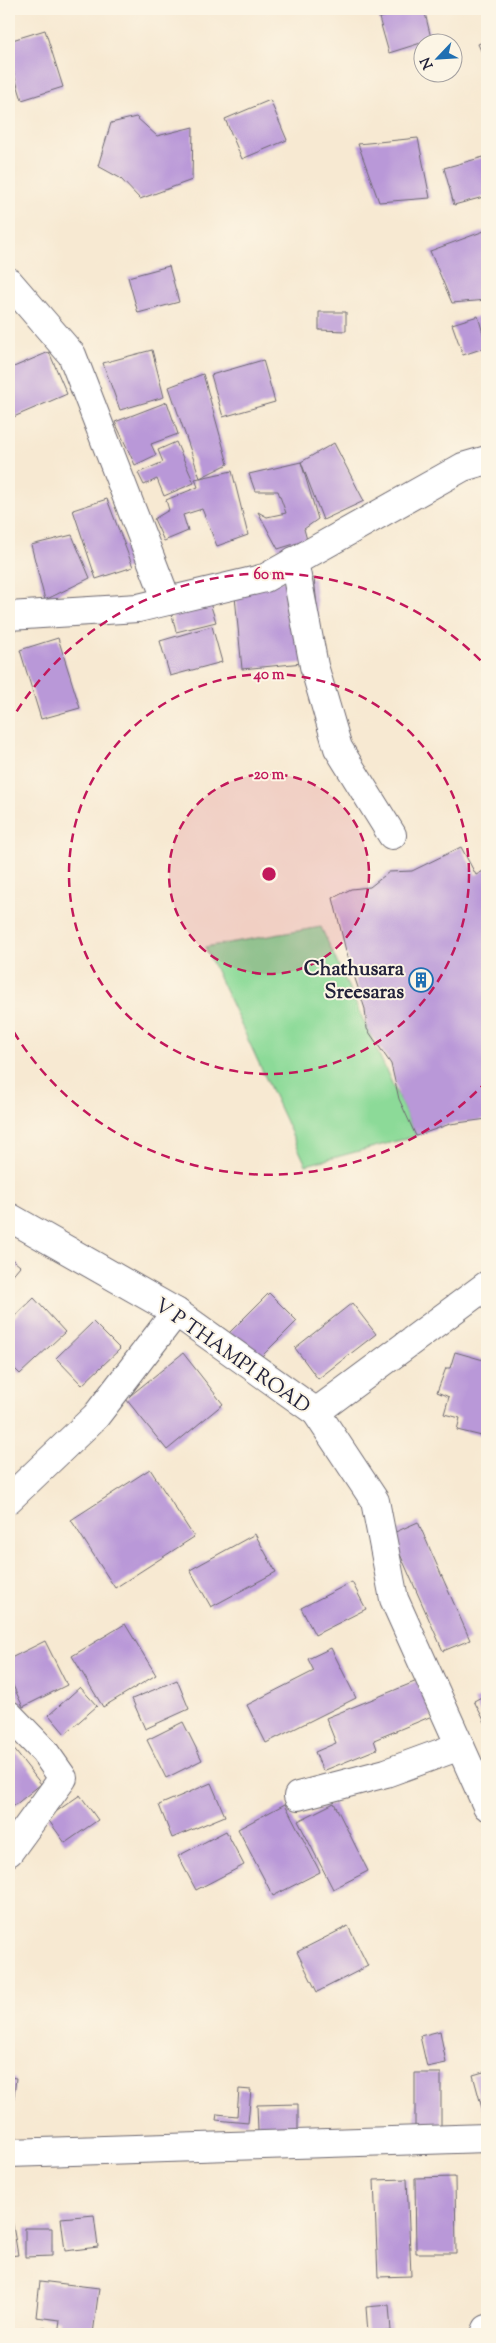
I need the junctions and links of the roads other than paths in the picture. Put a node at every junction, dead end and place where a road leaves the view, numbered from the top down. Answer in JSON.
{"nodes":[{"id":1,"x":9,"y":282,"type":"edge"},
{"id":2,"x":487,"y":460,"type":"edge"},
{"id":3,"x":294,"y":561,"type":"junction"},
{"id":4,"x":167,"y":601,"type":"junction"},
{"id":5,"x":9,"y":616,"type":"edge"},
{"id":6,"x":392,"y":835,"type":"dead end"},
{"id":7,"x":9,"y":1218,"type":"edge"},
{"id":8,"x":487,"y":1286,"type":"edge"},
{"id":9,"x":176,"y":1312,"type":"junction"},
{"id":10,"x":316,"y":1412,"type":"junction"},
{"id":11,"x":9,"y":1499,"type":"edge"},
{"id":12,"x":10,"y":1717,"type":"edge"},
{"id":13,"x":460,"y":1746,"type":"junction"},
{"id":14,"x":298,"y":1796,"type":"dead end"},
{"id":15,"x":487,"y":1806,"type":"edge"},
{"id":16,"x":9,"y":1852,"type":"edge"},
{"id":17,"x":487,"y":2138,"type":"edge"},
{"id":18,"x":9,"y":2152,"type":"edge"},
{"id":19,"x":487,"y":2329,"type":"edge"},
{"id":20,"x":485,"y":2334,"type":"edge"}],
"edges":[{"from":1,"to":4,"type":"street"},
{"from":2,"to":3,"type":"street"},
{"from":3,"to":4,"type":"street"},
{"from":3,"to":6,"type":"street"},
{"from":4,"to":5,"type":"street"},
{"from":7,"to":9,"type":"street","name":"V P THAMPI ROAD"},
{"from":8,"to":10,"type":"street"},
{"from":9,"to":10,"type":"street","name":"V P THAMPI ROAD"},
{"from":9,"to":11,"type":"street"},
{"from":10,"to":13,"type":"street","name":"V P THAMPI ROAD"},
{"from":12,"to":16,"type":"street"},
{"from":13,"to":14,"type":"street"},
{"from":13,"to":15,"type":"street","name":"V P THAMPI ROAD"},
{"from":17,"to":18,"type":"street"},
{"from":19,"to":20,"type":"street"}]}
